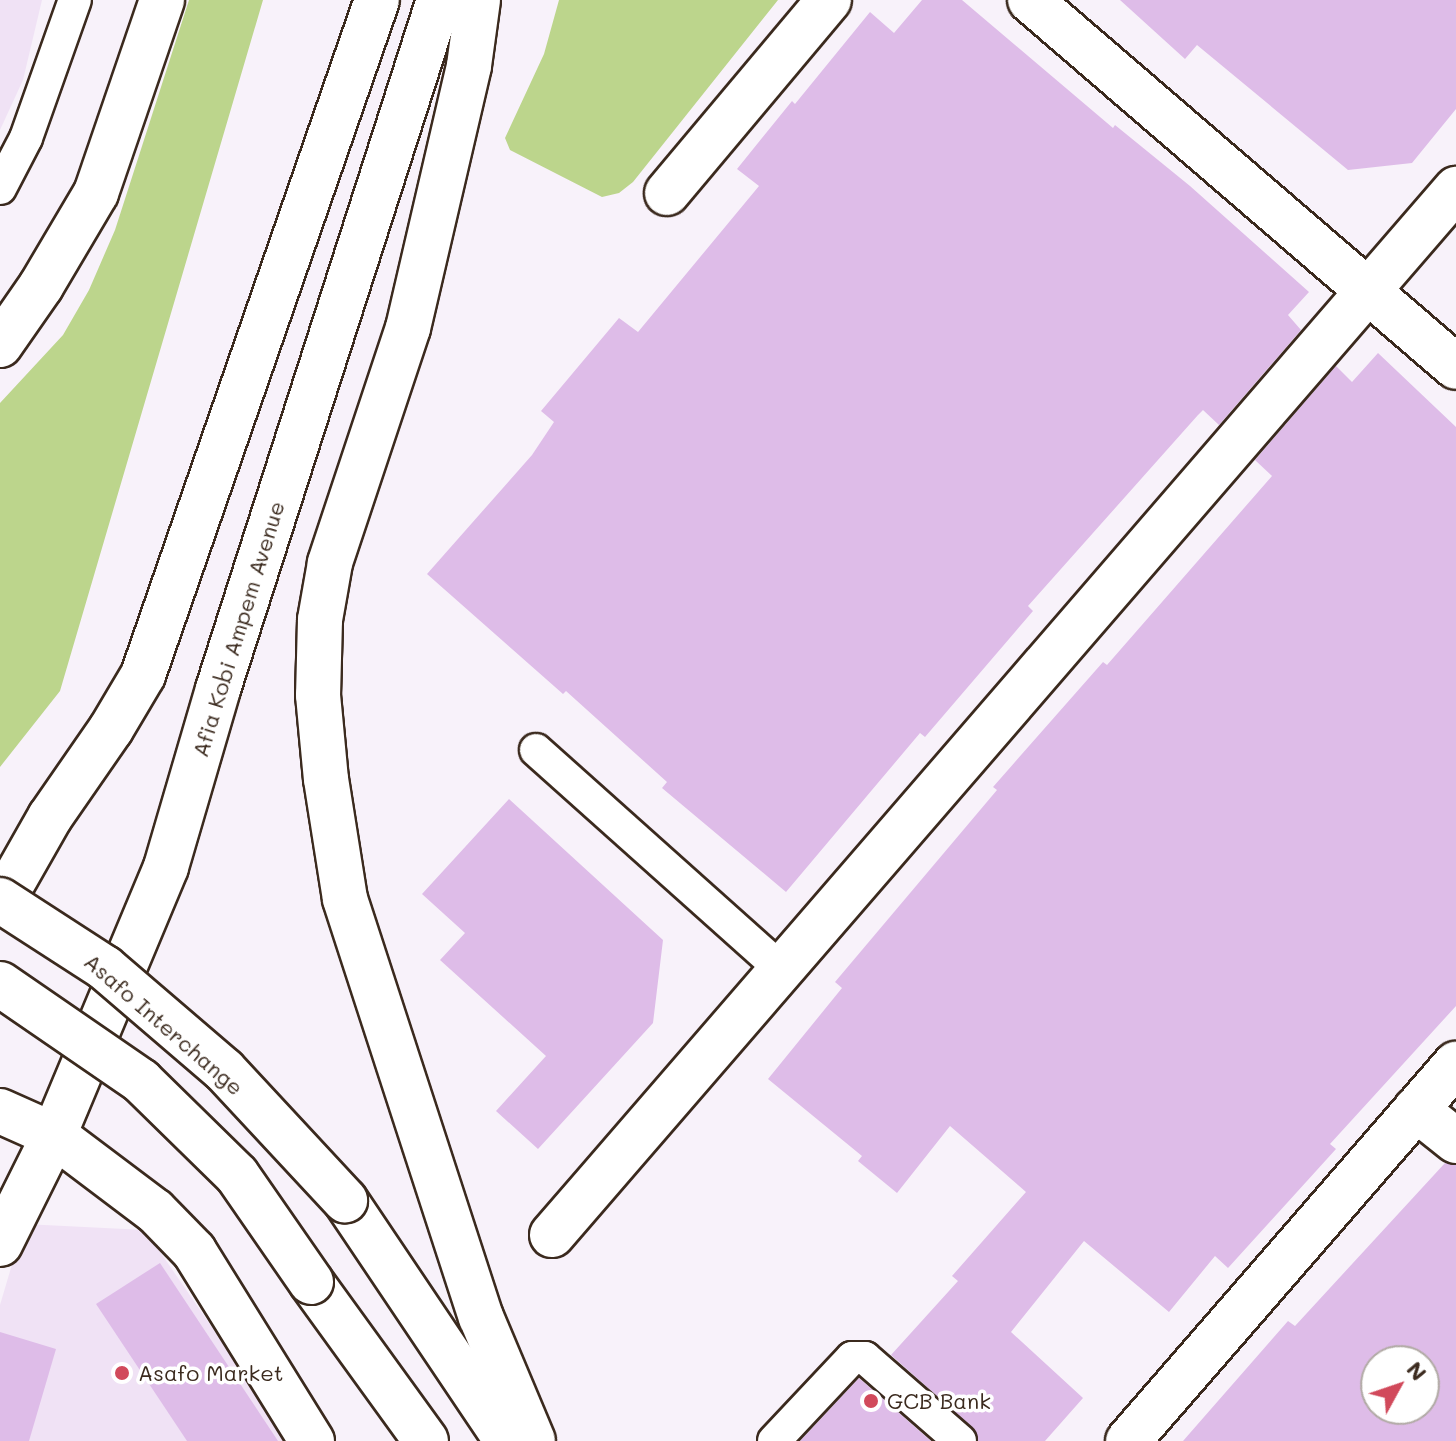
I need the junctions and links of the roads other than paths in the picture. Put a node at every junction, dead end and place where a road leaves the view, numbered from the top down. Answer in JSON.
{"nodes":[{"id":1,"x":75,"y":0,"type":"edge"},
{"id":2,"x":162,"y":0,"type":"edge"},
{"id":3,"x":377,"y":0,"type":"edge"},
{"id":4,"x":439,"y":0,"type":"edge"},
{"id":5,"x":478,"y":0,"type":"edge"},
{"id":6,"x":829,"y":0,"type":"edge"},
{"id":7,"x":1030,"y":0,"type":"edge"},
{"id":8,"x":0,"y":188,"type":"edge"},
{"id":9,"x":1456,"y":189,"type":"edge"},
{"id":10,"x":667,"y":193,"type":"dead end"},
{"id":11,"x":1368,"y":293,"type":"junction"},
{"id":12,"x":0,"y":345,"type":"edge"},
{"id":13,"x":1456,"y":367,"type":"edge"},
{"id":14,"x":536,"y":750,"type":"dead end"},
{"id":15,"x":0,"y":902,"type":"edge"},
{"id":16,"x":782,"y":970,"type":"junction"},
{"id":17,"x":0,"y":984,"type":"edge"},
{"id":18,"x":1456,"y":1064,"type":"edge"},
{"id":19,"x":1416,"y":1109,"type":"junction"},
{"id":20,"x":0,"y":1111,"type":"edge"},
{"id":21,"x":54,"y":1135,"type":"junction"},
{"id":22,"x":1456,"y":1141,"type":"edge"},
{"id":23,"x":552,"y":1235,"type":"dead end"},
{"id":24,"x":0,"y":1244,"type":"edge"},
{"id":25,"x":312,"y":1441,"type":"edge"},
{"id":26,"x":426,"y":1441,"type":"edge"},
{"id":27,"x":507,"y":1441,"type":"edge"},
{"id":28,"x":533,"y":1441,"type":"edge"},
{"id":29,"x":774,"y":1441,"type":"edge"},
{"id":30,"x":960,"y":1441,"type":"edge"},
{"id":31,"x":1128,"y":1441,"type":"edge"}],
"edges":[{"from":1,"to":8,"type":"lane"},
{"from":2,"to":12,"type":"main road"},
{"from":3,"to":15,"type":"main road"},
{"from":4,"to":21,"type":"main road","name":"Afia Kobi Ampem Avenue"},
{"from":5,"to":28,"type":"main road"},
{"from":6,"to":10,"type":"main road"},
{"from":7,"to":11,"type":"main road"},
{"from":9,"to":11,"type":"main road"},
{"from":11,"to":13,"type":"main road"},
{"from":11,"to":16,"type":"main road"},
{"from":14,"to":16,"type":"lane"},
{"from":15,"to":27,"type":"main road","name":"Asafo Interchange","bridge":true},
{"from":16,"to":23,"type":"main road"},
{"from":17,"to":26,"type":"main road","bridge":true},
{"from":18,"to":19,"type":"main road"},
{"from":19,"to":22,"type":"main road"},
{"from":19,"to":31,"type":"main road"},
{"from":20,"to":21,"type":"main road"},
{"from":21,"to":24,"type":"main road","name":"Afia Kobi Ampem Avenue"},
{"from":21,"to":25,"type":"main road"},
{"from":29,"to":30,"type":"lane"}]}
